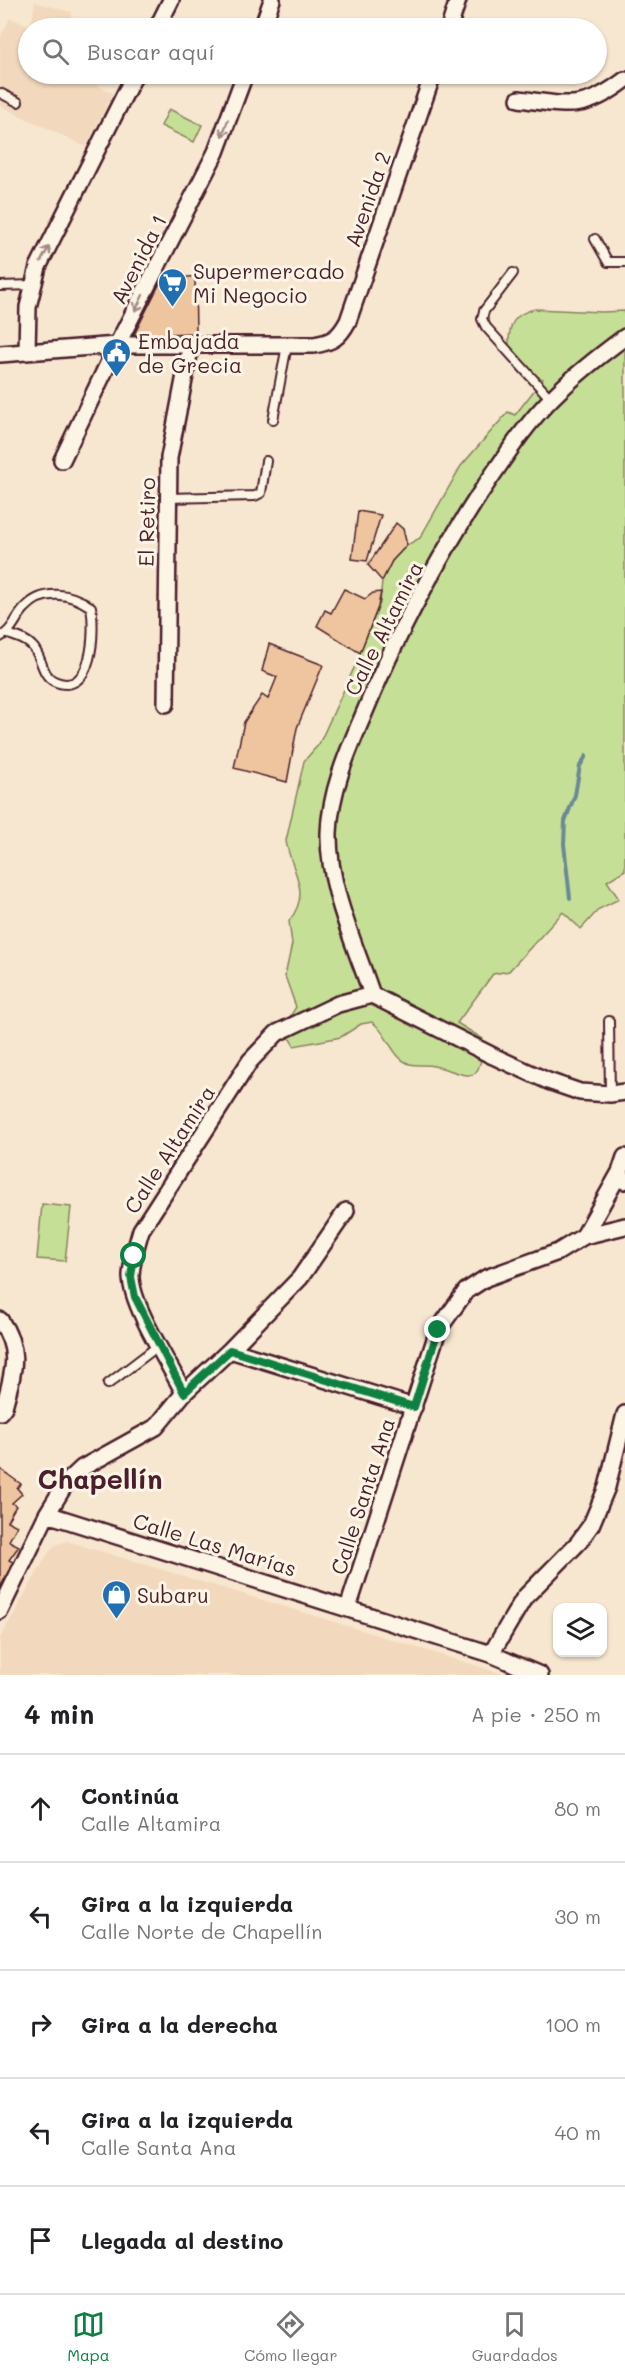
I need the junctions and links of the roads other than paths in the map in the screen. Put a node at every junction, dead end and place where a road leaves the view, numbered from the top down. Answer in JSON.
{"nodes":[{"id":1,"x":171,"y":0,"type":"edge"},
{"id":2,"x":272,"y":0,"type":"edge"},
{"id":3,"x":458,"y":0,"type":"edge"},
{"id":4,"x":162,"y":18,"type":"edge"},
{"id":5,"x":266,"y":18,"type":"edge"},
{"id":6,"x":452,"y":18,"type":"edge"},
{"id":7,"x":625,"y":80,"type":"edge"},
{"id":8,"x":130,"y":84,"type":"edge"},
{"id":9,"x":241,"y":84,"type":"edge"},
{"id":10,"x":430,"y":84,"type":"edge"},
{"id":11,"x":0,"y":93,"type":"edge"},
{"id":12,"x":519,"y":99,"type":"dead end"},
{"id":13,"x":18,"y":102,"type":"dead end"},
{"id":14,"x":595,"y":239,"type":"dead end"},
{"id":15,"x":625,"y":262,"type":"edge"},
{"id":16,"x":513,"y":273,"type":"dead end"},
{"id":17,"x":32,"y":285,"type":"junction"},
{"id":18,"x":0,"y":286,"type":"edge"},
{"id":19,"x":625,"y":338,"type":"edge"},
{"id":20,"x":191,"y":344,"type":"junction"},
{"id":21,"x":117,"y":345,"type":"junction"},
{"id":22,"x":287,"y":345,"type":"junction"},
{"id":23,"x":27,"y":351,"type":"junction"},
{"id":24,"x":0,"y":354,"type":"edge"},
{"id":25,"x":551,"y":399,"type":"junction"},
{"id":26,"x":273,"y":420,"type":"dead end"},
{"id":27,"x":62,"y":460,"type":"dead end"},
{"id":28,"x":266,"y":461,"type":"dead end"},
{"id":29,"x":166,"y":498,"type":"junction"},
{"id":30,"x":4,"y":635,"type":"edge"},
{"id":31,"x":166,"y":704,"type":"dead end"},
{"id":32,"x":372,"y":995,"type":"junction"},
{"id":33,"x":609,"y":1021,"type":"dead end"},
{"id":34,"x":618,"y":1093,"type":"edge"},
{"id":35,"x":624,"y":1171,"type":"edge"},
{"id":36,"x":346,"y":1211,"type":"dead end"},
{"id":37,"x":625,"y":1226,"type":"edge"},
{"id":38,"x":584,"y":1236,"type":"junction"},
{"id":39,"x":0,"y":1320,"type":"edge"},
{"id":40,"x":159,"y":1345,"type":"junction"},
{"id":41,"x":230,"y":1350,"type":"junction"},
{"id":42,"x":108,"y":1384,"type":"dead end"},
{"id":43,"x":184,"y":1393,"type":"junction"},
{"id":44,"x":414,"y":1407,"type":"junction"},
{"id":45,"x":0,"y":1412,"type":"edge"},
{"id":46,"x":625,"y":1414,"type":"edge"},
{"id":47,"x":47,"y":1514,"type":"junction"},
{"id":48,"x":348,"y":1608,"type":"junction"},
{"id":49,"x":0,"y":1611,"type":"edge"},
{"id":50,"x":491,"y":1654,"type":"junction"},
{"id":51,"x":540,"y":1675,"type":"edge"}],
"edges":[{"from":1,"to":4,"type":"street"},
{"from":2,"to":5,"type":"street"},
{"from":3,"to":6,"type":"street"},
{"from":7,"to":12,"type":"street"},
{"from":17,"to":8,"type":"street","one_way":true},
{"from":9,"to":21,"type":"street","name":"Avenida 1","one_way":true},
{"from":10,"to":22,"type":"street","name":"Avenida 2"},
{"from":11,"to":13,"type":"lane"},
{"from":14,"to":15,"type":"lane"},
{"from":16,"to":25,"type":"lane"},
{"from":17,"to":18,"type":"lane"},
{"from":17,"to":23,"type":"street"},
{"from":19,"to":25,"type":"street","name":"Calle Altamira"},
{"from":20,"to":21,"type":"street"},
{"from":20,"to":22,"type":"street"},
{"from":20,"to":29,"type":"street","name":"El Retiro"},
{"from":21,"to":23,"type":"street"},
{"from":21,"to":27,"type":"street","name":"Avenida 1"},
{"from":22,"to":26,"type":"lane"},
{"from":23,"to":24,"type":"street"},
{"from":25,"to":32,"type":"street","name":"Calle Altamira"},
{"from":28,"to":29,"type":"lane"},
{"from":29,"to":31,"type":"street","name":"El Retiro"},
{"from":30,"to":30,"type":"lane"},
{"from":32,"to":34,"type":"street"},
{"from":32,"to":40,"type":"street","name":"Calle Altamira"},
{"from":33,"to":34,"type":"lane"},
{"from":35,"to":38,"type":"street","name":"Calle Santa Ana"},
{"from":36,"to":41,"type":"street"},
{"from":37,"to":38,"type":"street"},
{"from":38,"to":44,"type":"street","name":"Calle Santa Ana"},
{"from":39,"to":45,"type":"street"},
{"from":40,"to":42,"type":"lane"},
{"from":40,"to":43,"type":"street","name":"Calle Altamira"},
{"from":41,"to":43,"type":"street"},
{"from":41,"to":44,"type":"street"},
{"from":43,"to":47,"type":"street"},
{"from":44,"to":48,"type":"street","name":"Calle Santa Ana"},
{"from":46,"to":50,"type":"street"},
{"from":47,"to":48,"type":"street","name":"Calle Las Marías"},
{"from":47,"to":49,"type":"street"},
{"from":48,"to":50,"type":"street","name":"Calle Las Marías"},
{"from":50,"to":51,"type":"street","name":"Calle Las Marías"}]}
